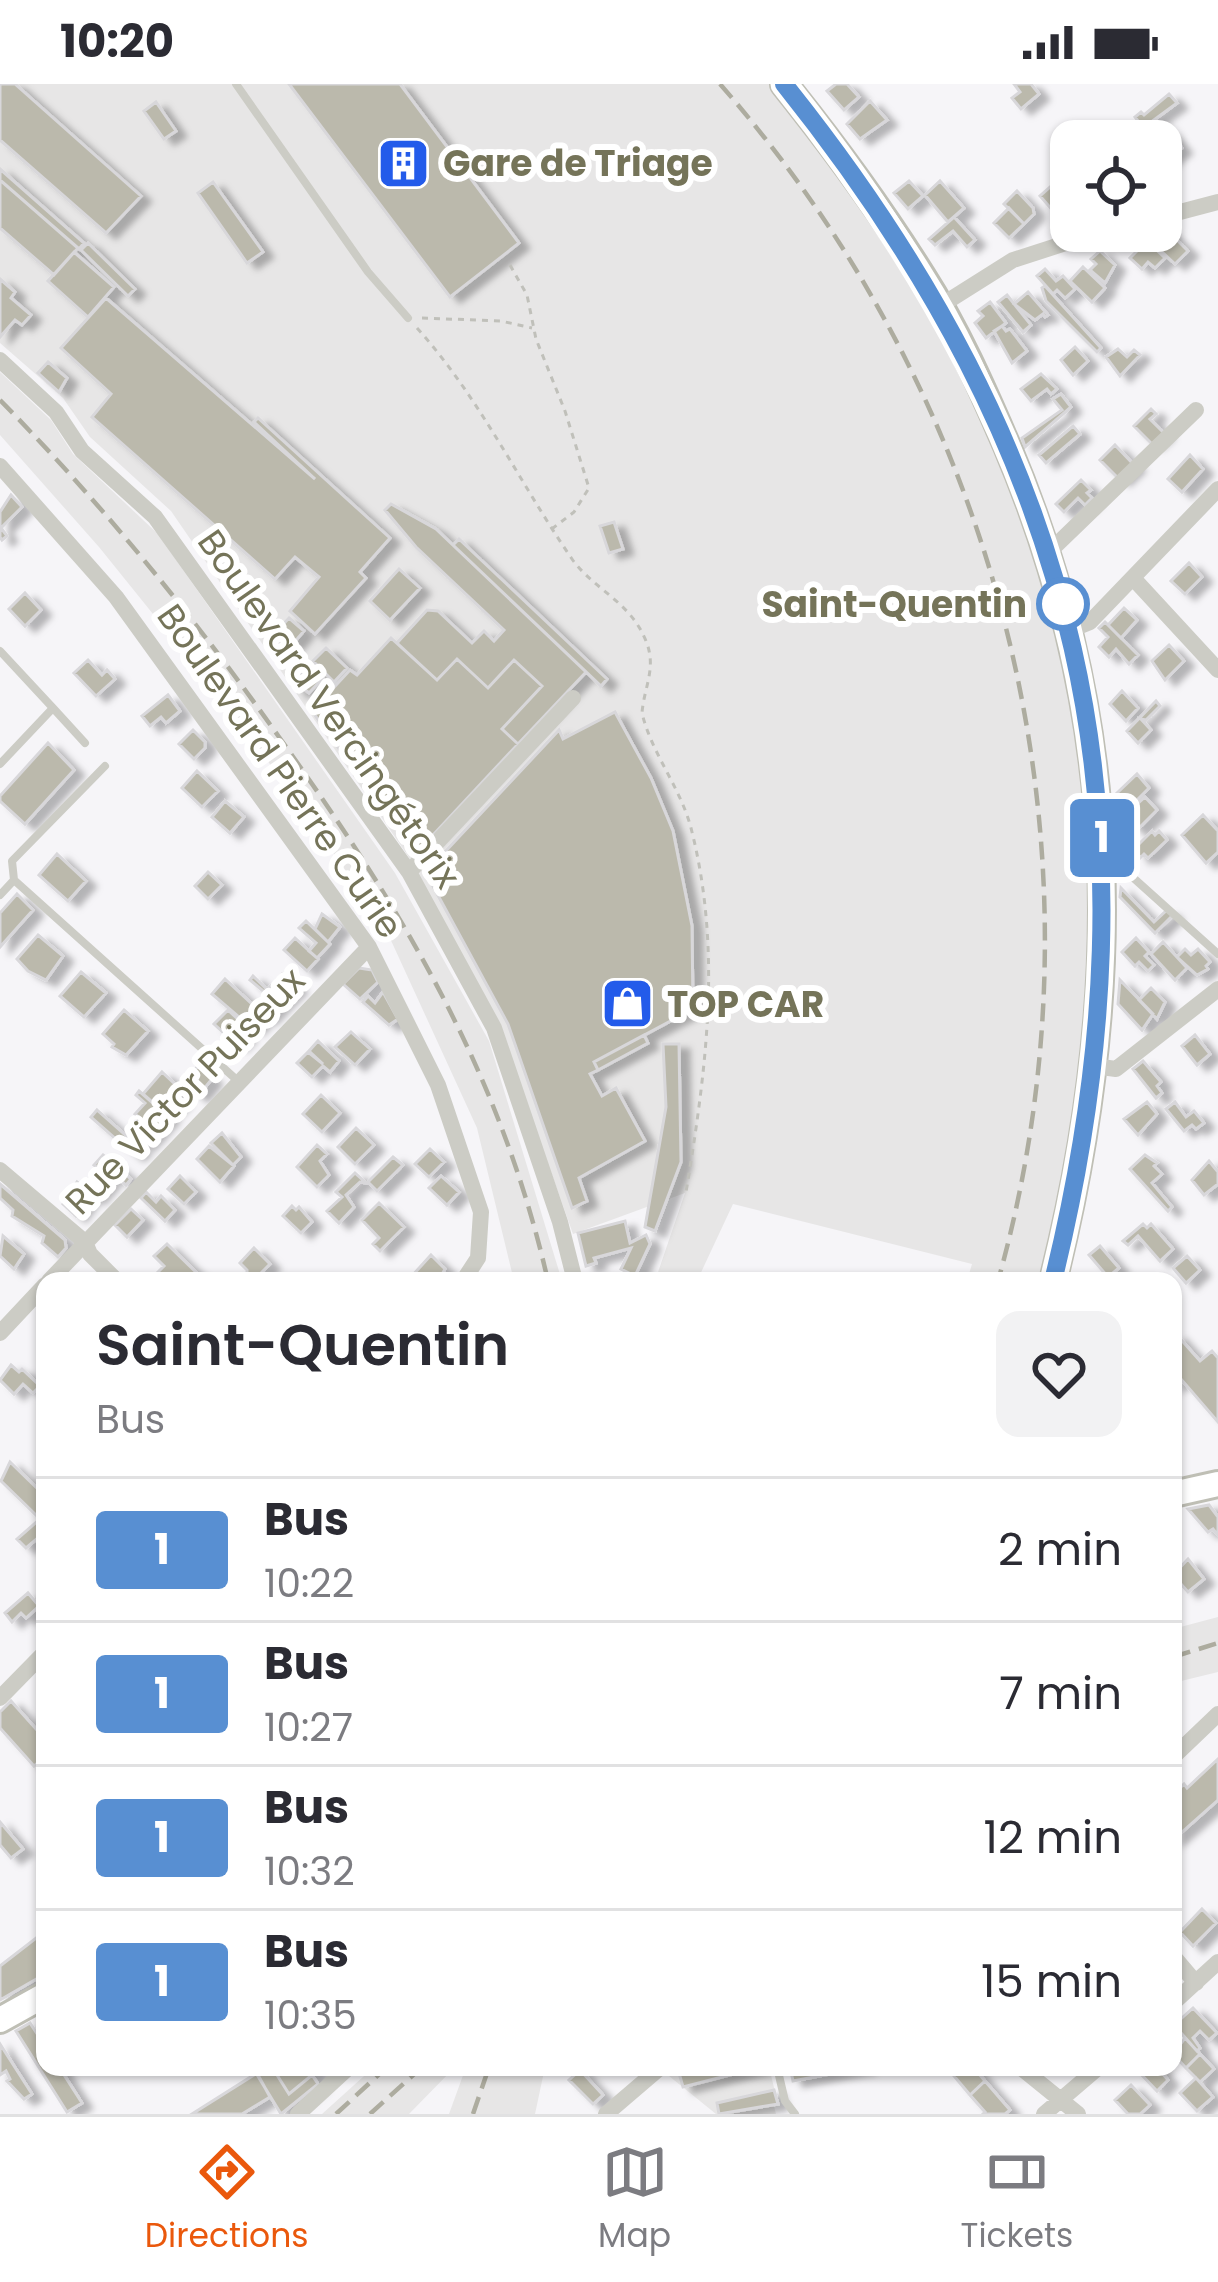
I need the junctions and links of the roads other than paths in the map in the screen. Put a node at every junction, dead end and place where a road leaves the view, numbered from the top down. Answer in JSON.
{"nodes":[{"id":1,"x":236,"y":84,"type":"edge"},
{"id":2,"x":784,"y":84,"type":"edge"},
{"id":3,"x":1218,"y":202,"type":"edge"},
{"id":4,"x":1182,"y":211,"type":"edge"},
{"id":5,"x":1050,"y":248,"type":"edge"},
{"id":6,"x":940,"y":306,"type":"junction"},
{"id":7,"x":408,"y":318,"type":"road end"},
{"id":8,"x":0,"y":360,"type":"edge"},
{"id":9,"x":1196,"y":410,"type":"dead end"},
{"id":10,"x":0,"y":466,"type":"edge"},
{"id":11,"x":1218,"y":489,"type":"edge"},
{"id":12,"x":1049,"y":552,"type":"junction"},
{"id":13,"x":1133,"y":578,"type":"junction"},
{"id":14,"x":1070,"y":630,"type":"junction"},
{"id":15,"x":0,"y":651,"type":"edge"},
{"id":16,"x":1218,"y":670,"type":"edge"},
{"id":17,"x":573,"y":698,"type":"dead end"},
{"id":18,"x":52,"y":708,"type":"junction"},
{"id":19,"x":85,"y":743,"type":"dead end"},
{"id":20,"x":0,"y":764,"type":"edge"},
{"id":21,"x":105,"y":766,"type":"dead end"},
{"id":22,"x":1103,"y":851,"type":"junction"},
{"id":23,"x":409,"y":872,"type":"junction"},
{"id":24,"x":14,"y":880,"type":"junction"},
{"id":25,"x":0,"y":895,"type":"edge"},
{"id":26,"x":369,"y":947,"type":"junction"},
{"id":27,"x":1218,"y":954,"type":"edge"},
{"id":28,"x":1218,"y":989,"type":"edge"},
{"id":29,"x":1094,"y":1066,"type":"junction"},
{"id":30,"x":239,"y":1082,"type":"junction"},
{"id":31,"x":0,"y":1170,"type":"edge"},
{"id":32,"x":85,"y":1242,"type":"junction"},
{"id":33,"x":57,"y":1272,"type":"edge"},
{"id":34,"x":108,"y":1272,"type":"edge"},
{"id":35,"x":469,"y":1272,"type":"edge"},
{"id":36,"x":573,"y":1272,"type":"edge"},
{"id":37,"x":1055,"y":1272,"type":"edge"},
{"id":38,"x":36,"y":1295,"type":"edge"},
{"id":39,"x":0,"y":1333,"type":"edge"},
{"id":40,"x":1218,"y":1484,"type":"edge"},
{"id":41,"x":1182,"y":1492,"type":"edge"},
{"id":42,"x":36,"y":1661,"type":"edge"},
{"id":43,"x":0,"y":1698,"type":"edge"},
{"id":44,"x":1218,"y":1714,"type":"edge"},
{"id":45,"x":1182,"y":1748,"type":"edge"},
{"id":46,"x":1218,"y":1962,"type":"edge"},
{"id":47,"x":1182,"y":1967,"type":"edge"},
{"id":48,"x":1196,"y":1983,"type":"junction"},
{"id":49,"x":1182,"y":1995,"type":"edge"},
{"id":50,"x":36,"y":1999,"type":"edge"},
{"id":51,"x":0,"y":2020,"type":"edge"},
{"id":52,"x":340,"y":2076,"type":"edge"},
{"id":53,"x":650,"y":2076,"type":"edge"},
{"id":54,"x":779,"y":2076,"type":"edge"},
{"id":55,"x":1032,"y":2076,"type":"edge"},
{"id":56,"x":1090,"y":2076,"type":"edge"},
{"id":57,"x":1063,"y":2099,"type":"junction"},
{"id":58,"x":298,"y":2114,"type":"edge"},
{"id":59,"x":606,"y":2114,"type":"edge"},
{"id":60,"x":795,"y":2114,"type":"edge"},
{"id":61,"x":1044,"y":2114,"type":"edge"},
{"id":62,"x":1078,"y":2114,"type":"edge"}],
"edges":[{"from":1,"to":7,"type":"lane"},
{"from":2,"to":6,"type":"main road"},
{"from":3,"to":4,"type":"street"},
{"from":5,"to":6,"type":"street"},
{"from":6,"to":12,"type":"main road"},
{"from":8,"to":23,"type":"street","name":"Boulevard Vercingétorix"},
{"from":9,"to":12,"type":"street"},
{"from":10,"to":26,"type":"street","name":"Boulevard Pierre Curie"},
{"from":11,"to":13,"type":"street"},
{"from":12,"to":14,"type":"main road"},
{"from":13,"to":14,"type":"street"},
{"from":13,"to":16,"type":"street"},
{"from":14,"to":22,"type":"main road"},
{"from":15,"to":18,"type":"lane"},
{"from":17,"to":23,"type":"street"},
{"from":18,"to":19,"type":"lane"},
{"from":18,"to":20,"type":"lane"},
{"from":21,"to":24,"type":"lane"},
{"from":22,"to":27,"type":"lane"},
{"from":22,"to":29,"type":"main road"},
{"from":23,"to":36,"type":"street","name":"Boulevard Vercingétorix"},
{"from":24,"to":25,"type":"lane"},
{"from":24,"to":30,"type":"lane"},
{"from":26,"to":30,"type":"street","name":"Rue Victor Puiseux"},
{"from":26,"to":35,"type":"street","name":"Boulevard Pierre Curie"},
{"from":28,"to":29,"type":"street"},
{"from":29,"to":37,"type":"main road"},
{"from":30,"to":32,"type":"street","name":"Rue Victor Puiseux"},
{"from":31,"to":32,"type":"street"},
{"from":32,"to":33,"type":"street","name":"Rue Victor Puiseux"},
{"from":32,"to":34,"type":"street"},
{"from":38,"to":39,"type":"street","name":"Rue Victor Puiseux"},
{"from":40,"to":41,"type":"main road"},
{"from":42,"to":43,"type":"street"},
{"from":44,"to":45,"type":"street"},
{"from":46,"to":48,"type":"street"},
{"from":47,"to":48,"type":"street"},
{"from":48,"to":49,"type":"street"},
{"from":50,"to":51,"type":"main road"},
{"from":52,"to":58,"type":"street"},
{"from":53,"to":59,"type":"street"},
{"from":54,"to":60,"type":"lane"},
{"from":55,"to":57,"type":"street"},
{"from":56,"to":57,"type":"street"},
{"from":57,"to":61,"type":"street"},
{"from":57,"to":62,"type":"street"}]}
